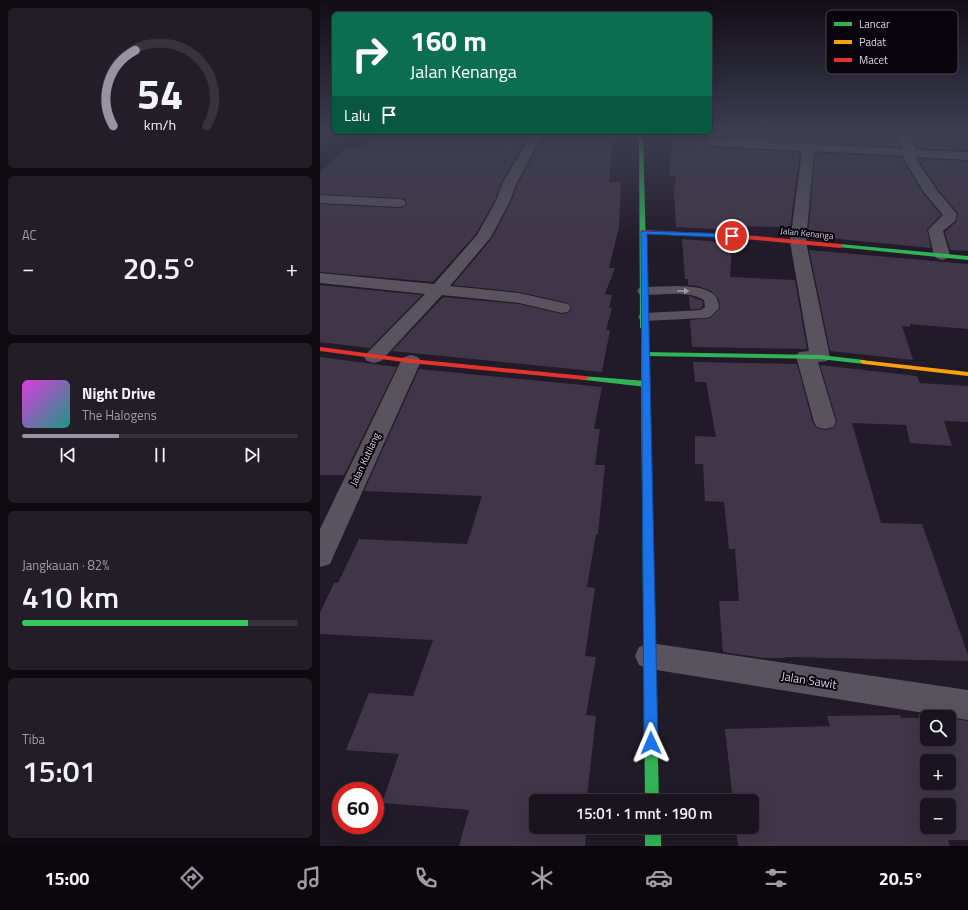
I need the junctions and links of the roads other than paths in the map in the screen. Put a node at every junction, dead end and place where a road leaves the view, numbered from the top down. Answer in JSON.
{"nodes":[{"id":1,"x":516,"y":171,"type":"edge"},
{"id":2,"x":642,"y":171,"type":"edge"},
{"id":3,"x":806,"y":171,"type":"edge"},
{"id":4,"x":917,"y":171,"type":"edge"},
{"id":5,"x":320,"y":198,"type":"edge"},
{"id":6,"x":399,"y":203,"type":"dead end"},
{"id":7,"x":644,"y":232,"type":"junction"},
{"id":8,"x":798,"y":242,"type":"junction"},
{"id":9,"x":942,"y":255,"type":"junction"},
{"id":10,"x":968,"y":258,"type":"edge"},
{"id":11,"x":320,"y":278,"type":"edge"},
{"id":12,"x":437,"y":290,"type":"junction"},
{"id":13,"x":644,"y":291,"type":"junction"},
{"id":14,"x":562,"y":308,"type":"dead end"},
{"id":15,"x":645,"y":317,"type":"junction"},
{"id":16,"x":320,"y":349,"type":"edge"},
{"id":17,"x":646,"y":354,"type":"junction"},
{"id":18,"x":374,"y":357,"type":"junction"},
{"id":19,"x":813,"y":357,"type":"junction"},
{"id":20,"x":411,"y":361,"type":"junction"},
{"id":21,"x":968,"y":374,"type":"edge"},
{"id":22,"x":646,"y":384,"type":"junction"},
{"id":23,"x":825,"y":422,"type":"dead end"},
{"id":24,"x":320,"y":557,"type":"edge"},
{"id":25,"x":650,"y":656,"type":"junction"},
{"id":26,"x":968,"y":705,"type":"edge"},
{"id":27,"x":652,"y":794,"type":"edge"},
{"id":28,"x":653,"y":834,"type":"edge"},
{"id":29,"x":653,"y":846,"type":"edge"}],
"edges":[{"from":1,"to":12,"type":"street"},
{"from":2,"to":7,"type":"main road"},
{"from":3,"to":8,"type":"street"},
{"from":4,"to":9,"type":"street"},
{"from":5,"to":6,"type":"street"},
{"from":7,"to":8,"type":"main road","name":"Jalan Kenanga"},
{"from":7,"to":13,"type":"main road"},
{"from":8,"to":9,"type":"main road","name":"Jalan Kenanga"},
{"from":8,"to":19,"type":"street"},
{"from":9,"to":10,"type":"main road","name":"Jalan Kenanga"},
{"from":11,"to":12,"type":"street"},
{"from":12,"to":14,"type":"street"},
{"from":12,"to":18,"type":"street"},
{"from":13,"to":15,"type":"main road"},
{"from":13,"to":15,"type":"lane","one_way":true},
{"from":15,"to":17,"type":"main road"},
{"from":16,"to":18,"type":"main road"},
{"from":17,"to":19,"type":"main road"},
{"from":17,"to":22,"type":"main road"},
{"from":18,"to":20,"type":"main road"},
{"from":19,"to":21,"type":"main road"},
{"from":19,"to":23,"type":"street"},
{"from":20,"to":22,"type":"main road"},
{"from":20,"to":24,"type":"street","name":"Jalan Kutilang"},
{"from":22,"to":25,"type":"main road"},
{"from":25,"to":26,"type":"street","name":"Jalan Sawit"},
{"from":25,"to":27,"type":"main road"},
{"from":28,"to":29,"type":"main road"}]}
